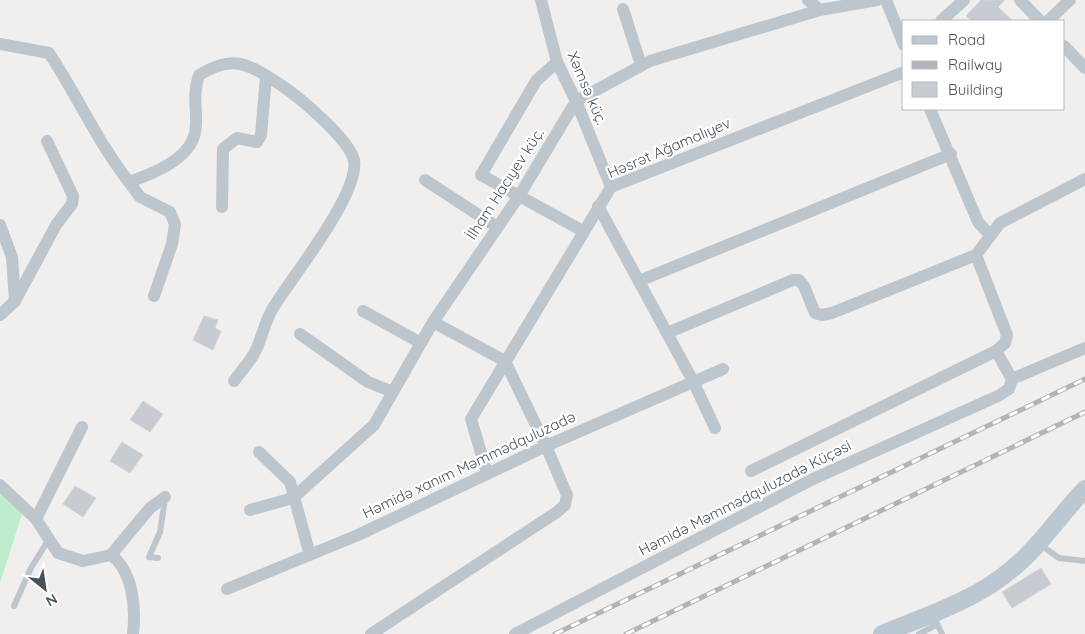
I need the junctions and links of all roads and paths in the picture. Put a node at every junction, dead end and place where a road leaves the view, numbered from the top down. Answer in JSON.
{"nodes":[{"id":1,"x":541,"y":0,"type":"edge"},
{"id":2,"x":808,"y":0,"type":"edge"},
{"id":3,"x":877,"y":0,"type":"edge"},
{"id":4,"x":886,"y":0,"type":"edge"},
{"id":5,"x":964,"y":0,"type":"edge"},
{"id":6,"x":1020,"y":0,"type":"edge"},
{"id":7,"x":1070,"y":0,"type":"edge"},
{"id":8,"x":623,"y":9,"type":"dead end"},
{"id":9,"x":820,"y":10,"type":"junction"},
{"id":10,"x":942,"y":20,"type":"edge"},
{"id":11,"x":1039,"y":20,"type":"edge"},
{"id":12,"x":1049,"y":20,"type":"edge"},
{"id":13,"x":902,"y":40,"type":"edge"},
{"id":14,"x":0,"y":44,"type":"edge"},
{"id":15,"x":1065,"y":47,"type":"edge"},
{"id":16,"x":558,"y":62,"type":"junction"},
{"id":17,"x":641,"y":65,"type":"junction"},
{"id":18,"x":1085,"y":68,"type":"edge"},
{"id":19,"x":902,"y":73,"type":"edge"},
{"id":20,"x":266,"y":76,"type":"junction"},
{"id":21,"x":576,"y":102,"type":"junction"},
{"id":22,"x":930,"y":110,"type":"edge"},
{"id":23,"x":46,"y":140,"type":"dead end"},
{"id":24,"x":951,"y":154,"type":"junction"},
{"id":25,"x":1085,"y":179,"type":"edge"},
{"id":26,"x":425,"y":180,"type":"dead end"},
{"id":27,"x":129,"y":182,"type":"junction"},
{"id":28,"x":611,"y":187,"type":"junction"},
{"id":29,"x":519,"y":196,"type":"junction"},
{"id":30,"x":598,"y":206,"type":"junction"},
{"id":31,"x":222,"y":207,"type":"dead end"},
{"id":32,"x":0,"y":225,"type":"edge"},
{"id":33,"x":497,"y":227,"type":"junction"},
{"id":34,"x":583,"y":231,"type":"junction"},
{"id":35,"x":990,"y":235,"type":"junction"},
{"id":36,"x":976,"y":256,"type":"junction"},
{"id":37,"x":639,"y":281,"type":"junction"},
{"id":38,"x":154,"y":296,"type":"dead end"},
{"id":39,"x":15,"y":301,"type":"junction"},
{"id":40,"x":363,"y":311,"type":"dead end"},
{"id":41,"x":0,"y":315,"type":"edge"},
{"id":42,"x":433,"y":322,"type":"junction"},
{"id":43,"x":667,"y":333,"type":"junction"},
{"id":44,"x":300,"y":334,"type":"dead end"},
{"id":45,"x":421,"y":342,"type":"junction"},
{"id":46,"x":1085,"y":348,"type":"edge"},
{"id":47,"x":996,"y":351,"type":"junction"},
{"id":48,"x":505,"y":361,"type":"junction"},
{"id":49,"x":723,"y":369,"type":"dead end"},
{"id":50,"x":1012,"y":379,"type":"junction"},
{"id":51,"x":234,"y":381,"type":"dead end"},
{"id":52,"x":693,"y":381,"type":"junction"},
{"id":53,"x":393,"y":392,"type":"junction"},
{"id":54,"x":82,"y":426,"type":"dead end"},
{"id":55,"x":715,"y":428,"type":"dead end"},
{"id":56,"x":546,"y":446,"type":"junction"},
{"id":57,"x":259,"y":452,"type":"dead end"},
{"id":58,"x":751,"y":471,"type":"dead end"},
{"id":59,"x":488,"y":473,"type":"junction"},
{"id":60,"x":0,"y":484,"type":"edge"},
{"id":61,"x":1085,"y":489,"type":"edge"},
{"id":62,"x":165,"y":497,"type":"joint"},
{"id":63,"x":292,"y":498,"type":"junction"},
{"id":64,"x":250,"y":510,"type":"dead end"},
{"id":65,"x":36,"y":519,"type":"junction"},
{"id":66,"x":50,"y":539,"type":"junction"},
{"id":67,"x":1038,"y":543,"type":"junction"},
{"id":68,"x":310,"y":555,"type":"junction"},
{"id":69,"x":111,"y":556,"type":"junction"},
{"id":70,"x":158,"y":558,"type":"dead end"},
{"id":71,"x":1085,"y":561,"type":"edge"},
{"id":72,"x":227,"y":589,"type":"dead end"},
{"id":73,"x":14,"y":606,"type":"dead end"},
{"id":74,"x":934,"y":619,"type":"junction"},
{"id":75,"x":133,"y":634,"type":"edge"},
{"id":76,"x":371,"y":634,"type":"edge"},
{"id":77,"x":515,"y":634,"type":"edge"},
{"id":78,"x":882,"y":634,"type":"edge"},
{"id":79,"x":919,"y":634,"type":"edge"},
{"id":80,"x":942,"y":634,"type":"edge"}],
"edges":[{"from":1,"to":16,"type":"street","name":"Xəmsə küç."},
{"from":2,"to":9,"type":"street"},
{"from":3,"to":9,"type":"street","name":"İlham Hacıyev küç."},
{"from":4,"to":13,"type":"street"},
{"from":5,"to":10,"type":"street"},
{"from":6,"to":11,"type":"street"},
{"from":7,"to":12,"type":"street"},
{"from":8,"to":17,"type":"street"},
{"from":9,"to":17,"type":"street","name":"İlham Hacıyev küç."},
{"from":14,"to":27,"type":"street"},
{"from":15,"to":18,"type":"street"},
{"from":16,"to":21,"type":"street","name":"Xəmsə küç."},
{"from":16,"to":29,"type":"street"},
{"from":17,"to":21,"type":"street","name":"İlham Hacıyev küç."},
{"from":19,"to":28,"type":"street","name":"Həsrət Ağamalıyev"},
{"from":20,"to":27,"type":"street"},
{"from":20,"to":31,"type":"street"},
{"from":20,"to":51,"type":"street"},
{"from":21,"to":28,"type":"street","name":"Xəmsə küç."},
{"from":21,"to":29,"type":"street","name":"İlham Hacıyev küç."},
{"from":22,"to":24,"type":"street"},
{"from":23,"to":39,"type":"street"},
{"from":24,"to":35,"type":"street"},
{"from":24,"to":37,"type":"street"},
{"from":25,"to":35,"type":"street"},
{"from":26,"to":33,"type":"street"},
{"from":27,"to":38,"type":"street"},
{"from":28,"to":30,"type":"street","name":"Həsrət Ağamalıyev"},
{"from":29,"to":33,"type":"street","name":"İlham Hacıyev küç."},
{"from":29,"to":34,"type":"street"},
{"from":30,"to":34,"type":"street","name":"Həsrət Ağamalıyev"},
{"from":30,"to":37,"type":"street"},
{"from":32,"to":39,"type":"street"},
{"from":33,"to":42,"type":"street","name":"İlham Hacıyev küç."},
{"from":34,"to":48,"type":"street","name":"Həsrət Ağamalıyev"},
{"from":35,"to":36,"type":"street"},
{"from":36,"to":43,"type":"street"},
{"from":36,"to":47,"type":"street"},
{"from":37,"to":43,"type":"street"},
{"from":39,"to":41,"type":"street"},
{"from":40,"to":45,"type":"street"},
{"from":42,"to":45,"type":"street","name":"İlham Hacıyev küç."},
{"from":42,"to":48,"type":"street"},
{"from":43,"to":52,"type":"street"},
{"from":44,"to":53,"type":"street"},
{"from":45,"to":53,"type":"street","name":"İlham Hacıyev küç."},
{"from":46,"to":50,"type":"street"},
{"from":47,"to":50,"type":"street"},
{"from":47,"to":58,"type":"street","name":"Həmidə Məmmədquluzadə Küçəsi"},
{"from":48,"to":56,"type":"street"},
{"from":48,"to":59,"type":"street","name":"Həsrət Ağamalıyev"},
{"from":49,"to":52,"type":"street","name":"Həmidə xanım Məmmədquluzadə"},
{"from":50,"to":77,"type":"street","name":"Həmidə Məmmədquluzadə Küçəsi"},
{"from":52,"to":55,"type":"street"},
{"from":52,"to":56,"type":"street","name":"Həmidə xanım Məmmədquluzadə"},
{"from":53,"to":63,"type":"street","name":"İlham Hacıyev küç."},
{"from":54,"to":65,"type":"street"},
{"from":56,"to":59,"type":"street","name":"Həmidə xanım Məmmədquluzadə"},
{"from":56,"to":76,"type":"street"},
{"from":57,"to":63,"type":"street"},
{"from":59,"to":68,"type":"street","name":"Həmidə xanım Məmmədquluzadə"},
{"from":60,"to":65,"type":"street"},
{"from":61,"to":67,"type":"main road"},
{"from":62,"to":69,"type":"street"},
{"from":62,"to":70,"type":"lane"},
{"from":63,"to":64,"type":"street","name":"İlham Hacıyev küç."},
{"from":63,"to":68,"type":"street"},
{"from":65,"to":66,"type":"street"},
{"from":66,"to":69,"type":"street"},
{"from":66,"to":73,"type":"lane"},
{"from":67,"to":71,"type":"lane"},
{"from":67,"to":74,"type":"main road"},
{"from":68,"to":72,"type":"street","name":"Həmidə xanım Məmmədquluzadə"},
{"from":69,"to":75,"type":"street"},
{"from":74,"to":78,"type":"main road"},
{"from":74,"to":79,"type":"lane"},
{"from":74,"to":80,"type":"lane"}]}
